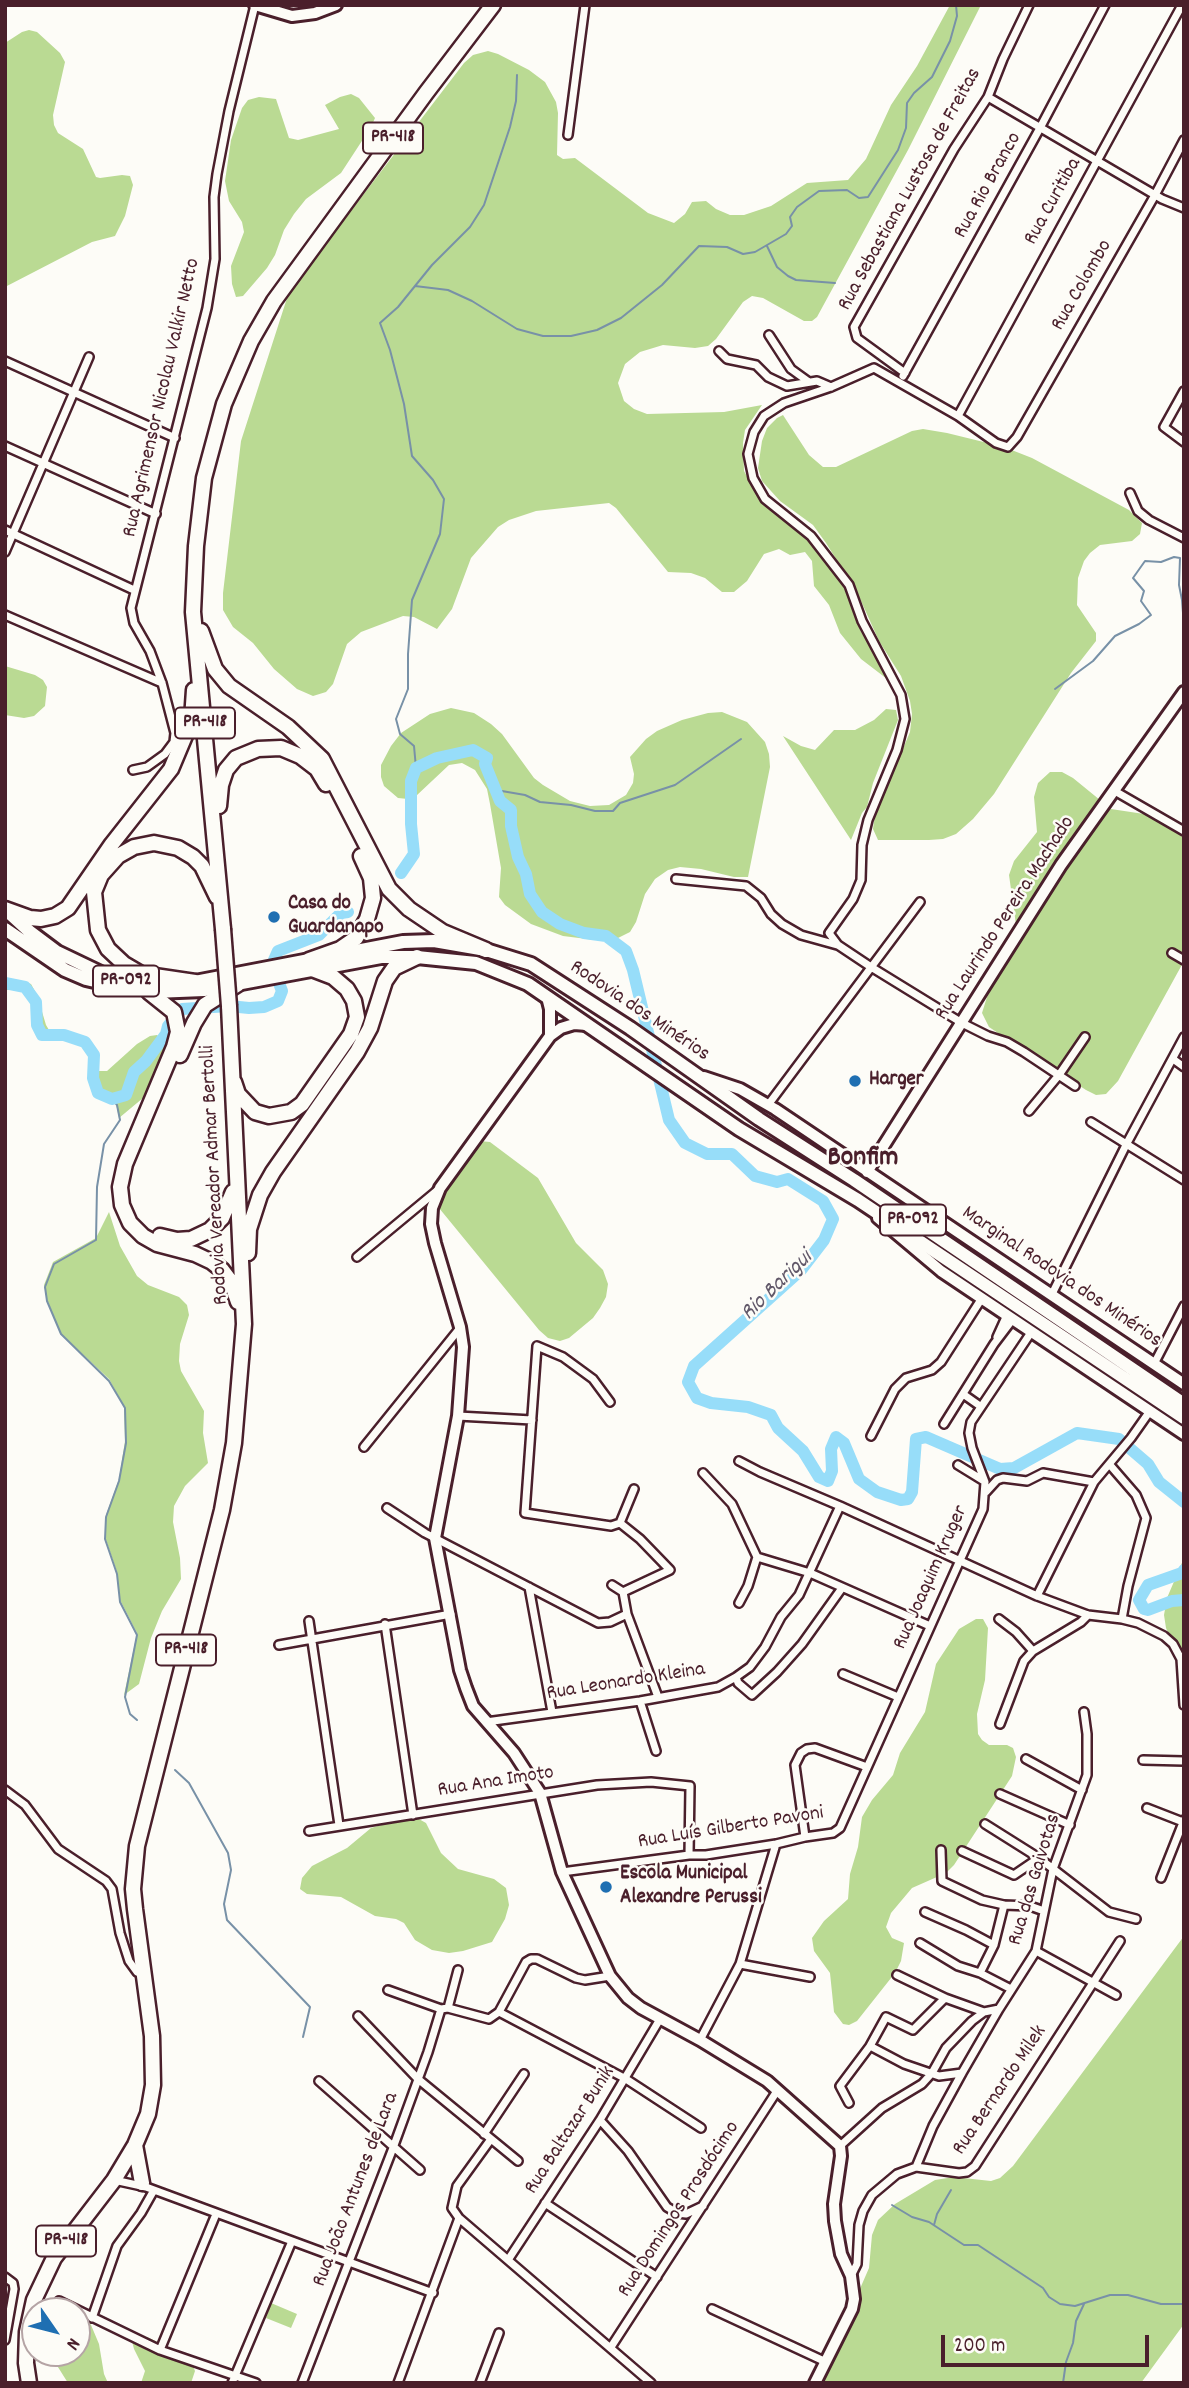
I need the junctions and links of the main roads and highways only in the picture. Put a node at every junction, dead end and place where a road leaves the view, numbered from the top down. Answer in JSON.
{"nodes":[{"id":1,"x":255,"y":5,"type":"edge"},
{"id":2,"x":336,"y":5,"type":"edge"},
{"id":3,"x":493,"y":5,"type":"edge"},
{"id":4,"x":193,"y":612,"type":"junction"},
{"id":5,"x":1184,"y":692,"type":"edge"},
{"id":6,"x":216,"y":835,"type":"junction"},
{"id":7,"x":221,"y":907,"type":"junction"},
{"id":8,"x":5,"y":910,"type":"edge"},
{"id":9,"x":5,"y":929,"type":"edge"},
{"id":10,"x":486,"y":950,"type":"junction"},
{"id":11,"x":417,"y":957,"type":"junction"},
{"id":12,"x":307,"y":965,"type":"junction"},
{"id":13,"x":266,"y":973,"type":"junction"},
{"id":14,"x":195,"y":982,"type":"junction"},
{"id":15,"x":238,"y":984,"type":"junction"},
{"id":16,"x":149,"y":992,"type":"junction"},
{"id":17,"x":547,"y":996,"type":"junction"},
{"id":18,"x":587,"y":1025,"type":"junction"},
{"id":19,"x":550,"y":1036,"type":"junction"},
{"id":20,"x":232,"y":1074,"type":"junction"},
{"id":21,"x":701,"y":1077,"type":"junction"},
{"id":22,"x":867,"y":1172,"type":"junction"},
{"id":23,"x":236,"y":1180,"type":"junction"},
{"id":24,"x":858,"y":1200,"type":"junction"},
{"id":25,"x":244,"y":1324,"type":"junction"},
{"id":26,"x":1184,"y":1384,"type":"edge"},
{"id":27,"x":1184,"y":1404,"type":"edge"},
{"id":28,"x":1184,"y":1418,"type":"edge"},
{"id":29,"x":1184,"y":1434,"type":"edge"},
{"id":30,"x":135,"y":2146,"type":"junction"},
{"id":31,"x":147,"y":2187,"type":"road end"},
{"id":32,"x":29,"y":2383,"type":"edge"},
{"id":33,"x":815,"y":2383,"type":"edge"}],
"edges":[{"from":1,"to":2,"type":"main road"},
{"from":3,"to":4,"type":"highway","name":"Rodovia Vereador Admar Bertolli","number":"PR-418"},
{"from":4,"to":6,"type":"highway","name":"Rodovia Vereador Admar Bertolli","number":"PR-418"},
{"from":4,"to":8,"type":"highway"},
{"from":4,"to":10,"type":"highway"},
{"from":5,"to":22,"type":"main road","name":"Rua Laurindo Pereira Machado"},
{"from":6,"to":7,"type":"highway","name":"Rodovia Vereador Admar Bertolli","number":"PR-418"},
{"from":6,"to":12,"type":"highway"},
{"from":7,"to":14,"type":"highway"},
{"from":7,"to":20,"type":"highway","name":"Rodovia Vereador Admar Bertolli","number":"PR-418","bridge":true},
{"from":8,"to":14,"type":"main road","name":"Rodovia dos Minérios","number":"PR-092"},
{"from":9,"to":16,"type":"main road","name":"Rodovia dos Minérios","number":"PR-092"},
{"from":10,"to":12,"type":"main road","name":"Rodovia dos Minérios","number":"PR-092"},
{"from":10,"to":21,"type":"main road","name":"Rodovia dos Minérios","number":"PR-092"},
{"from":11,"to":12,"type":"main road","name":"Rodovia dos Minérios","number":"PR-092"},
{"from":11,"to":17,"type":"main road","name":"Rodovia dos Minérios","number":"PR-092"},
{"from":11,"to":25,"type":"highway"},
{"from":12,"to":13,"type":"main road","name":"Rodovia dos Minérios","number":"PR-092"},
{"from":12,"to":20,"type":"highway"},
{"from":13,"to":14,"type":"main road","name":"Rodovia dos Minérios","number":"PR-092"},
{"from":13,"to":15,"type":"main road","name":"Rodovia dos Minérios","number":"PR-092"},
{"from":15,"to":16,"type":"main road","name":"Rodovia dos Minérios","number":"PR-092"},
{"from":15,"to":23,"type":"highway"},
{"from":16,"to":25,"type":"highway"},
{"from":17,"to":18,"type":"main road","name":"Rodovia dos Minérios","number":"PR-092"},
{"from":17,"to":19,"type":"main road"},
{"from":18,"to":19,"type":"main road"},
{"from":18,"to":24,"type":"main road","name":"Rodovia dos Minérios","number":"PR-092"},
{"from":19,"to":33,"type":"main road"},
{"from":20,"to":23,"type":"highway","name":"Rodovia Vereador Admar Bertolli","number":"PR-418"},
{"from":21,"to":22,"type":"main road","name":"Marginal Rodovia dos Minérios"},
{"from":21,"to":27,"type":"main road","name":"Rodovia dos Minérios","number":"PR-092"},
{"from":22,"to":26,"type":"main road","name":"Marginal Rodovia dos Minérios"},
{"from":23,"to":25,"type":"highway","name":"Rodovia Vereador Admar Bertolli","number":"PR-418"},
{"from":24,"to":28,"type":"main road","name":"Rodovia dos Minérios","number":"PR-092"},
{"from":24,"to":29,"type":"main road"},
{"from":25,"to":30,"type":"highway","name":"Rodovia Vereador Admar Bertolli","number":"PR-418"},
{"from":30,"to":31,"type":"highway"},
{"from":30,"to":32,"type":"highway","name":"Rodovia Vereador Admar Bertolli","number":"PR-418"}]}
